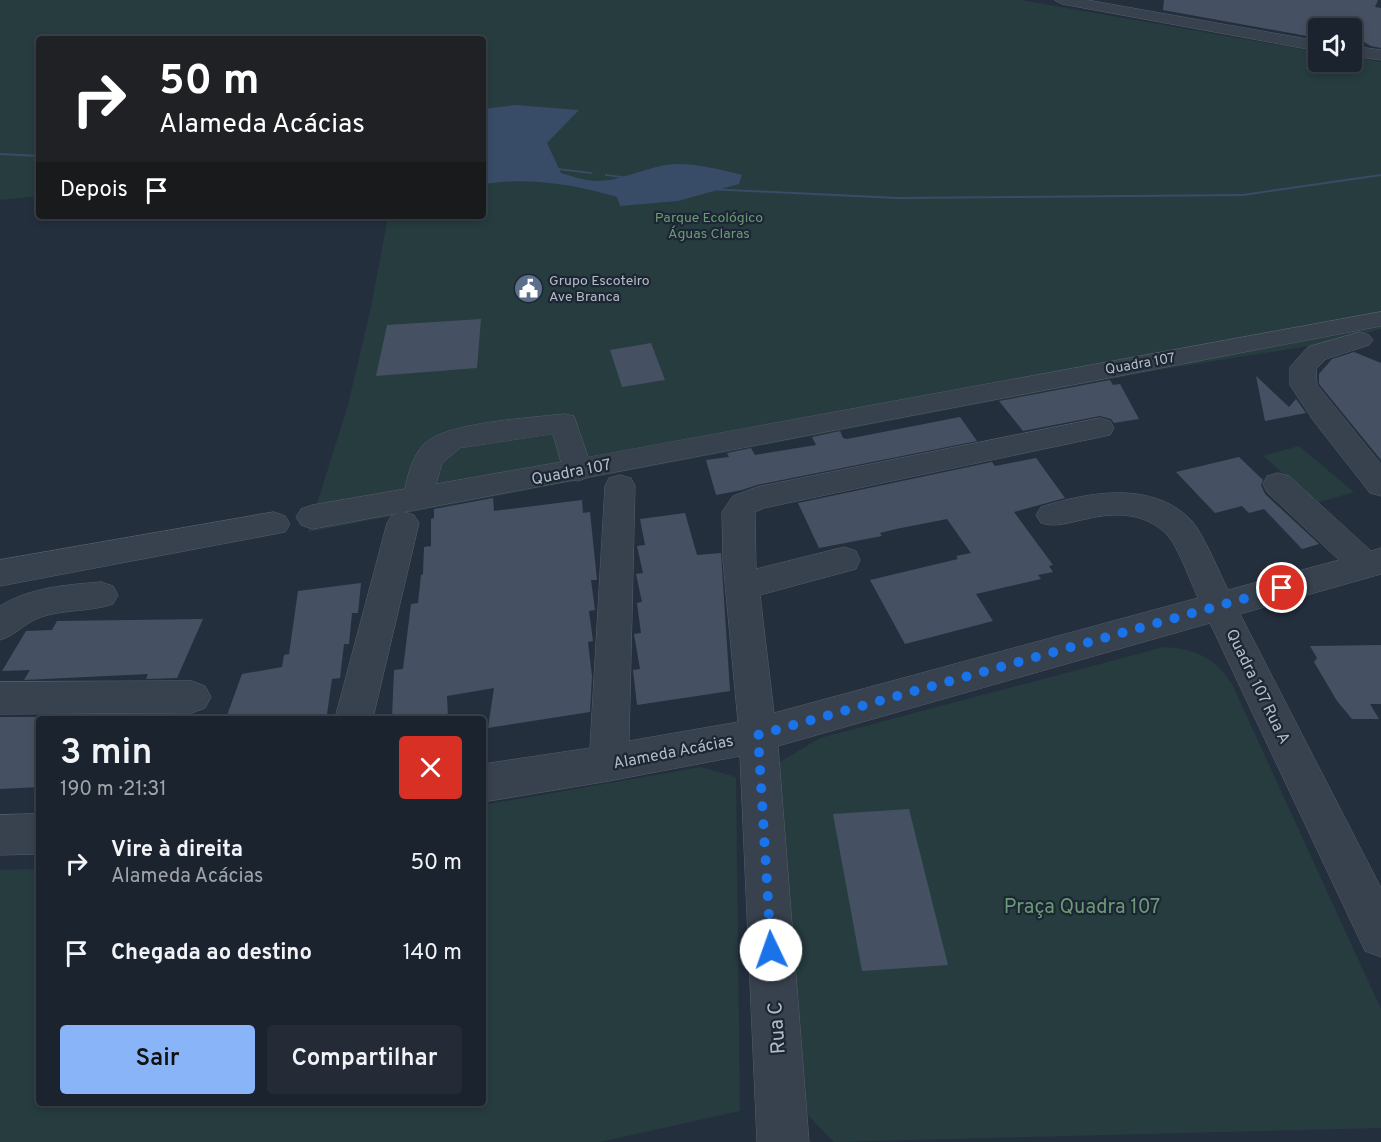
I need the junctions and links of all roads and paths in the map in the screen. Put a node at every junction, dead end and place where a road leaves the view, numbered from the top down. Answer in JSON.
{"nodes":[{"id":1,"x":1062,"y":0,"type":"edge"},
{"id":2,"x":1308,"y":44,"type":"edge"},
{"id":3,"x":1362,"y":52,"type":"edge"},
{"id":4,"x":1381,"y":55,"type":"edge"},
{"id":5,"x":1381,"y":319,"type":"edge"},
{"id":6,"x":1381,"y":336,"type":"edge"},
{"id":7,"x":1100,"y":428,"type":"dead end"},
{"id":8,"x":578,"y":471,"type":"junction"},
{"id":9,"x":1278,"y":484,"type":"dead end"},
{"id":10,"x":1381,"y":485,"type":"edge"},
{"id":11,"x":620,"y":486,"type":"dead end"},
{"id":12,"x":411,"y":511,"type":"junction"},
{"id":13,"x":1052,"y":515,"type":"dead end"},
{"id":14,"x":312,"y":517,"type":"dead end"},
{"id":15,"x":274,"y":524,"type":"dead end"},
{"id":16,"x":844,"y":560,"type":"dead end"},
{"id":17,"x":1373,"y":563,"type":"edge"},
{"id":18,"x":0,"y":573,"type":"edge"},
{"id":19,"x":742,"y":586,"type":"junction"},
{"id":20,"x":101,"y":595,"type":"dead end"},
{"id":21,"x":1219,"y":606,"type":"junction"},
{"id":22,"x":0,"y":626,"type":"edge"},
{"id":23,"x":192,"y":697,"type":"dead end"},
{"id":24,"x":0,"y":698,"type":"edge"},
{"id":25,"x":355,"y":716,"type":"edge"},
{"id":26,"x":758,"y":735,"type":"junction"},
{"id":27,"x":609,"y":763,"type":"junction"},
{"id":28,"x":486,"y":783,"type":"edge"},
{"id":29,"x":36,"y":834,"type":"edge"},
{"id":30,"x":0,"y":835,"type":"edge"},
{"id":31,"x":1381,"y":935,"type":"edge"},
{"id":32,"x":783,"y":1142,"type":"edge"}],
"edges":[{"from":1,"to":2,"type":"street"},
{"from":3,"to":4,"type":"street"},
{"from":5,"to":8,"type":"street","name":"Quadra 107"},
{"from":6,"to":10,"type":"street"},
{"from":7,"to":19,"type":"street","name":"Rua C"},
{"from":8,"to":12,"type":"street","name":"Quadra 107"},
{"from":8,"to":12,"type":"street"},
{"from":9,"to":17,"type":"street"},
{"from":11,"to":27,"type":"street"},
{"from":12,"to":14,"type":"street","name":"Quadra 107"},
{"from":12,"to":25,"type":"street"},
{"from":13,"to":21,"type":"street","name":"Quadra 107 Rua A"},
{"from":15,"to":18,"type":"street"},
{"from":16,"to":19,"type":"street"},
{"from":17,"to":21,"type":"street","name":"Alameda Acácias"},
{"from":19,"to":26,"type":"street","name":"Rua C"},
{"from":20,"to":22,"type":"street"},
{"from":21,"to":26,"type":"street","name":"Alameda Acácias"},
{"from":21,"to":31,"type":"street","name":"Quadra 107 Rua A"},
{"from":23,"to":24,"type":"street"},
{"from":26,"to":27,"type":"street","name":"Alameda Acácias"},
{"from":26,"to":32,"type":"street","name":"Rua C"},
{"from":27,"to":28,"type":"street","name":"Alameda Acácias"},
{"from":29,"to":30,"type":"street"}]}
